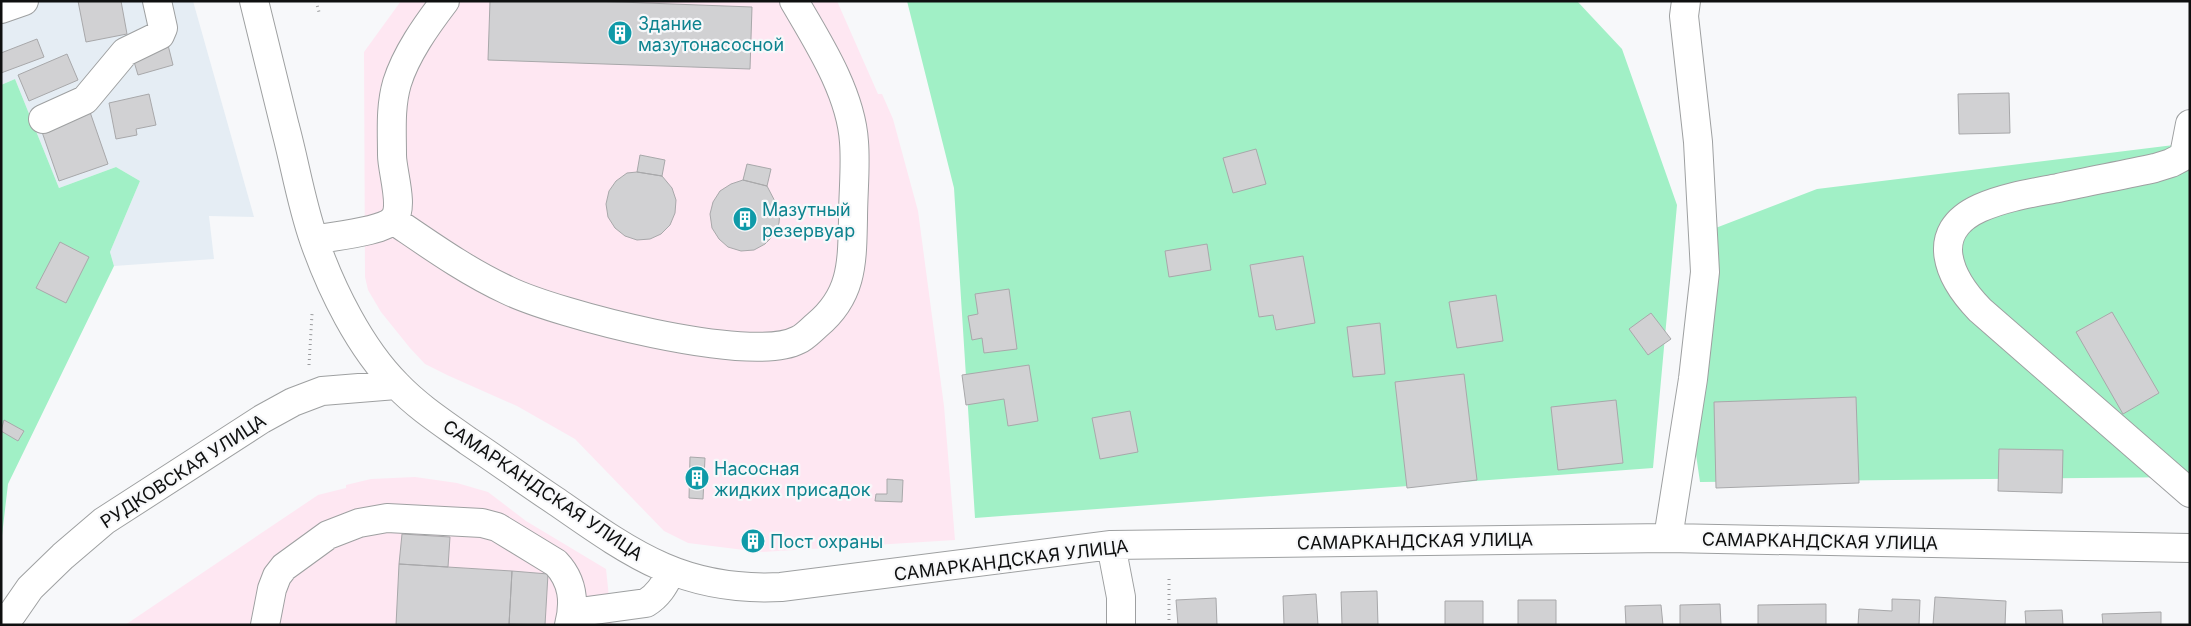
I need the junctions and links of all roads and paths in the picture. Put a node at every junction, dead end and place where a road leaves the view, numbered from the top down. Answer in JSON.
{"nodes":[{"id":1,"x":24,"y":1,"type":"edge"},
{"id":2,"x":157,"y":1,"type":"edge"},
{"id":3,"x":254,"y":1,"type":"edge"},
{"id":4,"x":316,"y":1,"type":"edge"},
{"id":5,"x":445,"y":1,"type":"edge"},
{"id":6,"x":794,"y":1,"type":"edge"},
{"id":7,"x":1686,"y":1,"type":"edge"},
{"id":8,"x":1,"y":10,"type":"edge"},
{"id":9,"x":319,"y":12,"type":"dead end"},
{"id":10,"x":42,"y":119,"type":"dead end"},
{"id":11,"x":2190,"y":124,"type":"edge"},
{"id":12,"x":2187,"y":154,"type":"edge"},
{"id":13,"x":393,"y":220,"type":"junction"},
{"id":14,"x":314,"y":240,"type":"junction"},
{"id":15,"x":312,"y":312,"type":"dead end"},
{"id":16,"x":396,"y":385,"type":"junction"},
{"id":17,"x":308,"y":396,"type":"junction"},
{"id":18,"x":2190,"y":493,"type":"edge"},
{"id":19,"x":1668,"y":538,"type":"junction"},
{"id":20,"x":1111,"y":545,"type":"junction"},
{"id":21,"x":2190,"y":548,"type":"edge"},
{"id":22,"x":671,"y":572,"type":"junction"},
{"id":23,"x":1169,"y":579,"type":"dead end"},
{"id":24,"x":7,"y":619,"type":"edge"},
{"id":25,"x":570,"y":619,"type":"edge"},
{"id":26,"x":265,"y":625,"type":"edge"},
{"id":27,"x":1121,"y":625,"type":"edge"},
{"id":28,"x":1169,"y":625,"type":"edge"}],
"edges":[{"from":1,"to":8,"type":"street"},
{"from":2,"to":10,"type":"street"},
{"from":3,"to":14,"type":"street","name":"САМАРКАНДСКАЯ УЛИЦА"},
{"from":4,"to":9,"type":"path"},
{"from":5,"to":13,"type":"street"},
{"from":6,"to":13,"type":"street"},
{"from":7,"to":19,"type":"street"},
{"from":11,"to":12,"type":"street"},
{"from":12,"to":18,"type":"street"},
{"from":13,"to":14,"type":"street"},
{"from":14,"to":16,"type":"street","name":"САМАРКАНДСКАЯ УЛИЦА"},
{"from":15,"to":17,"type":"path"},
{"from":16,"to":17,"type":"street","name":"РУДКОВСКАЯ УЛИЦА"},
{"from":16,"to":22,"type":"street","name":"САМАРКАНДСКАЯ УЛИЦА"},
{"from":17,"to":24,"type":"street","name":"РУДКОВСКАЯ УЛИЦА"},
{"from":19,"to":20,"type":"street","name":"САМАРКАНДСКАЯ УЛИЦА"},
{"from":19,"to":21,"type":"street","name":"САМАРКАНДСКАЯ УЛИЦА"},
{"from":20,"to":22,"type":"street","name":"САМАРКАНДСКАЯ УЛИЦА"},
{"from":20,"to":27,"type":"street"},
{"from":22,"to":25,"type":"street"},
{"from":23,"to":28,"type":"path"},
{"from":25,"to":26,"type":"street"}]}
